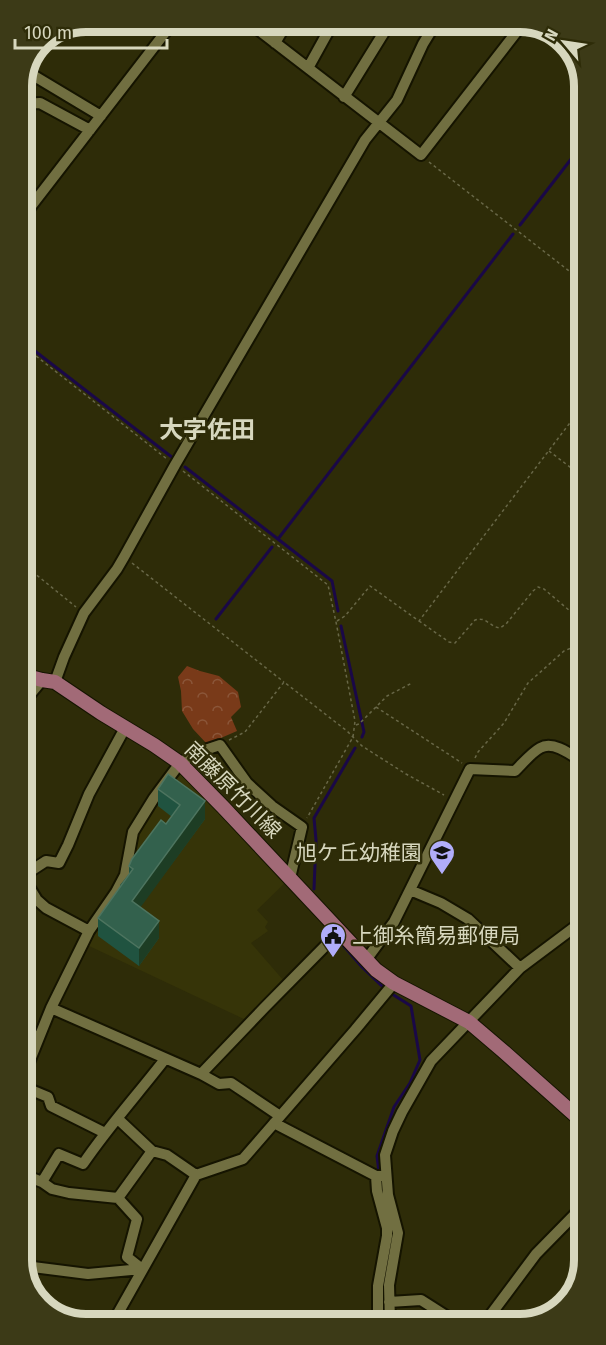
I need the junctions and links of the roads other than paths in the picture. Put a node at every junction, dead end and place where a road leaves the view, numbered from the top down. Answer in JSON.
{"nodes":[{"id":1,"x":166,"y":32,"type":"edge"},
{"id":2,"x":261,"y":32,"type":"edge"},
{"id":3,"x":282,"y":32,"type":"edge"},
{"id":4,"x":328,"y":32,"type":"edge"},
{"id":5,"x":384,"y":32,"type":"edge"},
{"id":6,"x":430,"y":32,"type":"edge"},
{"id":7,"x":516,"y":32,"type":"edge"},
{"id":8,"x":275,"y":43,"type":"junction"},
{"id":9,"x":308,"y":68,"type":"junction"},
{"id":10,"x":33,"y":75,"type":"edge"},
{"id":11,"x":344,"y":97,"type":"junction"},
{"id":12,"x":32,"y":104,"type":"edge"},
{"id":13,"x":101,"y":116,"type":"junction"},
{"id":14,"x":379,"y":123,"type":"junction"},
{"id":15,"x":90,"y":130,"type":"junction"},
{"id":16,"x":32,"y":204,"type":"edge"},
{"id":17,"x":32,"y":677,"type":"edge"},
{"id":18,"x":49,"y":681,"type":"junction"},
{"id":19,"x":32,"y":695,"type":"edge"},
{"id":20,"x":125,"y":728,"type":"junction"},
{"id":21,"x":574,"y":757,"type":"edge"},
{"id":22,"x":180,"y":763,"type":"junction"},
{"id":23,"x":32,"y":870,"type":"edge"},
{"id":24,"x":290,"y":878,"type":"junction"},
{"id":25,"x":410,"y":890,"type":"junction"},
{"id":26,"x":32,"y":891,"type":"edge"},
{"id":27,"x":574,"y":928,"type":"edge"},
{"id":28,"x":89,"y":931,"type":"junction"},
{"id":29,"x":339,"y":932,"type":"junction"},
{"id":30,"x":366,"y":960,"type":"junction"},
{"id":31,"x":520,"y":968,"type":"junction"},
{"id":32,"x":394,"y":983,"type":"junction"},
{"id":33,"x":51,"y":1008,"type":"junction"},
{"id":34,"x":469,"y":1022,"type":"junction"},
{"id":35,"x":32,"y":1035,"type":"edge"},
{"id":36,"x":38,"y":1037,"type":"junction"},
{"id":37,"x":32,"y":1053,"type":"edge"},
{"id":38,"x":165,"y":1059,"type":"junction"},
{"id":39,"x":201,"y":1074,"type":"junction"},
{"id":40,"x":32,"y":1090,"type":"edge"},
{"id":41,"x":574,"y":1114,"type":"edge"},
{"id":42,"x":118,"y":1119,"type":"junction"},
{"id":43,"x":277,"y":1120,"type":"junction"},
{"id":44,"x":105,"y":1133,"type":"junction"},
{"id":45,"x":152,"y":1151,"type":"junction"},
{"id":46,"x":196,"y":1175,"type":"junction"},
{"id":47,"x":382,"y":1176,"type":"junction"},
{"id":48,"x":32,"y":1178,"type":"edge"},
{"id":49,"x":42,"y":1182,"type":"junction"},
{"id":50,"x":118,"y":1198,"type":"junction"},
{"id":51,"x":574,"y":1215,"type":"edge"},
{"id":52,"x":32,"y":1267,"type":"edge"},
{"id":53,"x":142,"y":1269,"type":"junction"},
{"id":54,"x":389,"y":1302,"type":"junction"},
{"id":55,"x":118,"y":1313,"type":"edge"},
{"id":56,"x":378,"y":1314,"type":"edge"},
{"id":57,"x":390,"y":1314,"type":"edge"},
{"id":58,"x":443,"y":1314,"type":"edge"},
{"id":59,"x":491,"y":1314,"type":"edge"}],
"edges":[{"from":1,"to":13,"type":"street"},
{"from":2,"to":8,"type":"street"},
{"from":3,"to":8,"type":"street"},
{"from":4,"to":9,"type":"street"},
{"from":5,"to":11,"type":"street"},
{"from":6,"to":14,"type":"street"},
{"from":7,"to":14,"type":"street"},
{"from":8,"to":9,"type":"street"},
{"from":9,"to":11,"type":"street"},
{"from":10,"to":13,"type":"street"},
{"from":11,"to":14,"type":"street"},
{"from":12,"to":15,"type":"street"},
{"from":13,"to":15,"type":"street"},
{"from":14,"to":18,"type":"street"},
{"from":15,"to":16,"type":"street"},
{"from":17,"to":18,"type":"main road","name":"南藤原竹川線"},
{"from":18,"to":19,"type":"street"},
{"from":18,"to":20,"type":"main road","name":"南藤原竹川線"},
{"from":20,"to":22,"type":"main road","name":"南藤原竹川線"},
{"from":20,"to":23,"type":"street"},
{"from":21,"to":25,"type":"street"},
{"from":22,"to":24,"type":"main road","name":"南藤原竹川線"},
{"from":22,"to":24,"type":"street"},
{"from":22,"to":28,"type":"street"},
{"from":24,"to":29,"type":"main road","name":"南藤原竹川線"},
{"from":25,"to":30,"type":"street"},
{"from":25,"to":31,"type":"street"},
{"from":26,"to":28,"type":"street"},
{"from":27,"to":31,"type":"street"},
{"from":28,"to":33,"type":"street"},
{"from":29,"to":30,"type":"main road","name":"南藤原竹川線"},
{"from":29,"to":39,"type":"street"},
{"from":30,"to":32,"type":"main road","name":"南藤原竹川線"},
{"from":31,"to":34,"type":"street"},
{"from":32,"to":34,"type":"main road","name":"南藤原竹川線"},
{"from":32,"to":43,"type":"street"},
{"from":33,"to":36,"type":"street"},
{"from":33,"to":38,"type":"street"},
{"from":34,"to":41,"type":"main road","name":"南藤原竹川線"},
{"from":34,"to":47,"type":"street"},
{"from":35,"to":36,"type":"street"},
{"from":36,"to":37,"type":"street"},
{"from":38,"to":39,"type":"street"},
{"from":38,"to":42,"type":"street"},
{"from":39,"to":43,"type":"street"},
{"from":40,"to":44,"type":"street"},
{"from":42,"to":44,"type":"street"},
{"from":42,"to":45,"type":"street"},
{"from":43,"to":46,"type":"street"},
{"from":43,"to":47,"type":"street"},
{"from":44,"to":49,"type":"street"},
{"from":45,"to":46,"type":"street"},
{"from":45,"to":50,"type":"street"},
{"from":46,"to":53,"type":"street"},
{"from":47,"to":54,"type":"street"},
{"from":47,"to":56,"type":"street"},
{"from":48,"to":49,"type":"street"},
{"from":49,"to":50,"type":"street"},
{"from":50,"to":53,"type":"street"},
{"from":51,"to":59,"type":"street"},
{"from":52,"to":53,"type":"street"},
{"from":53,"to":55,"type":"street"},
{"from":54,"to":57,"type":"street"},
{"from":54,"to":58,"type":"street"}]}
